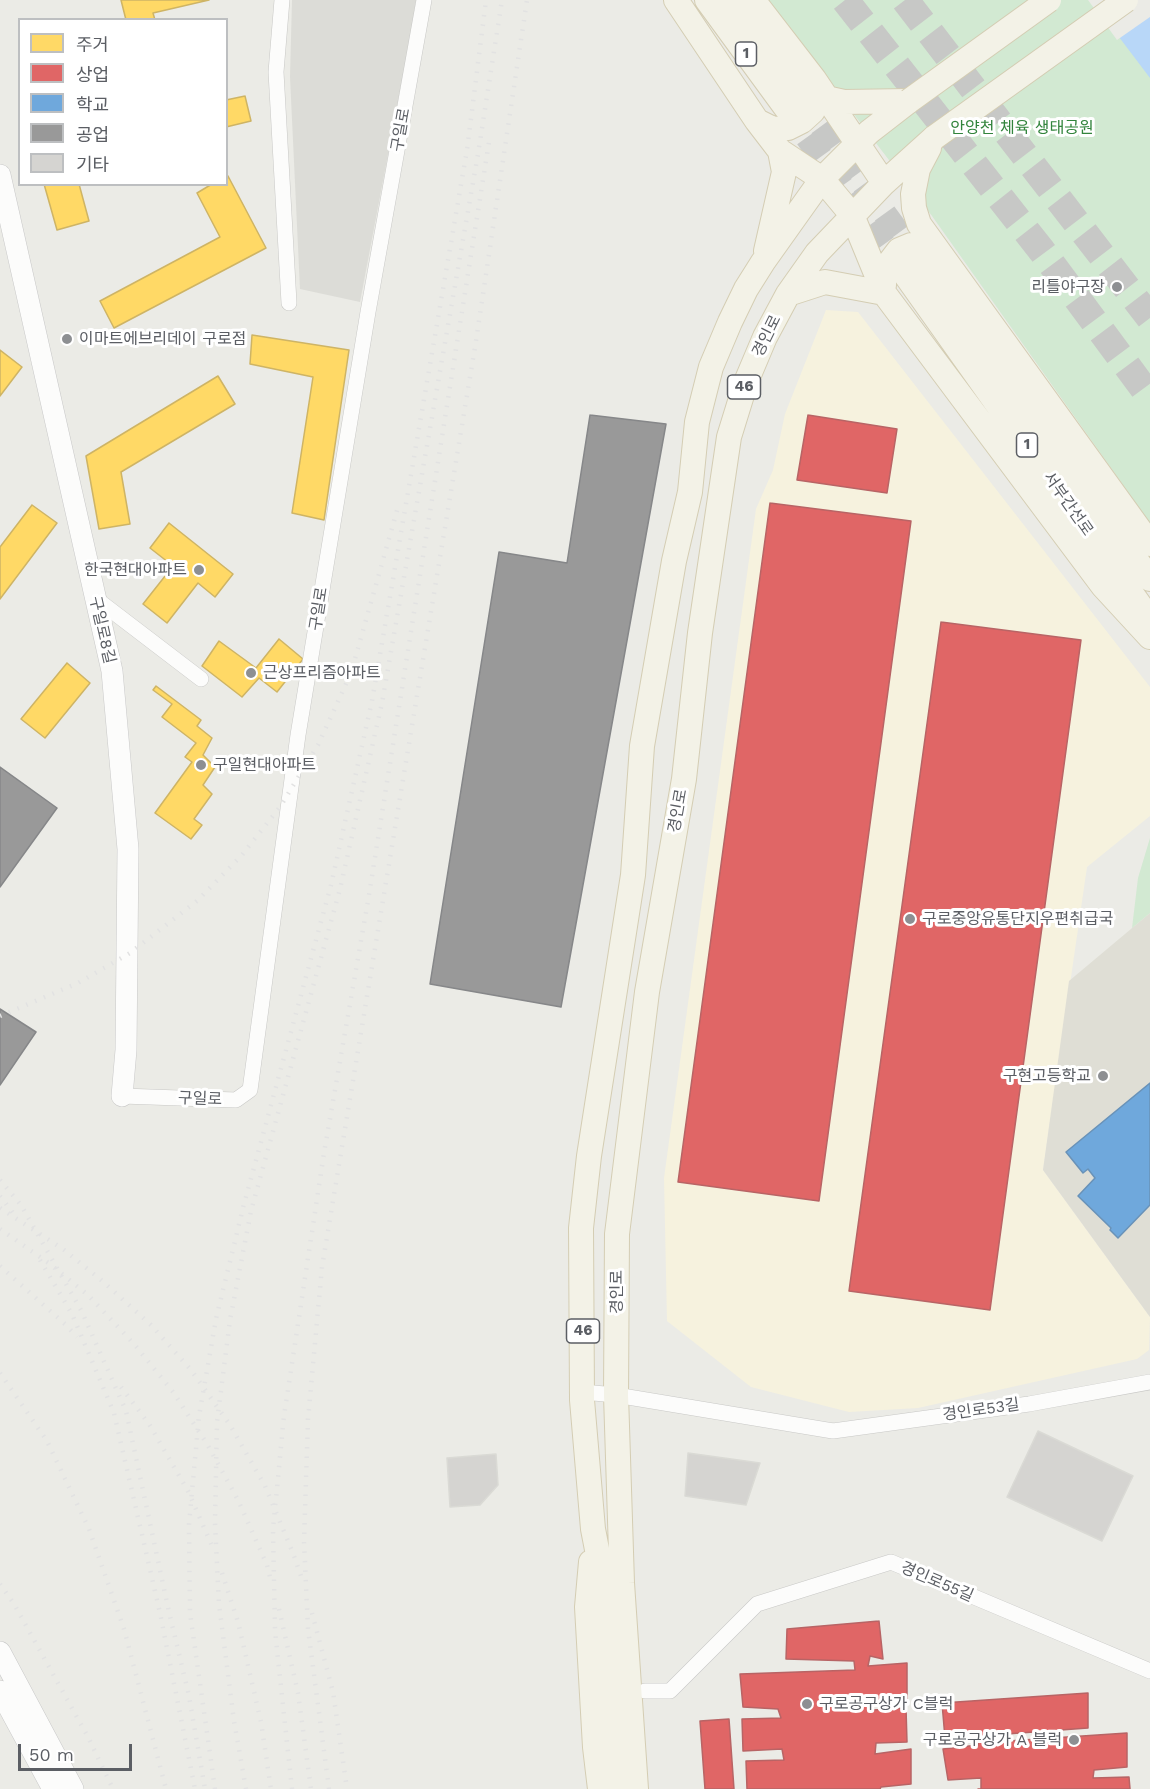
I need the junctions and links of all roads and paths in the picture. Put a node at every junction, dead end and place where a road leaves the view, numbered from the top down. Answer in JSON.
{"nodes":[{"id":1,"x":282,"y":0,"type":"edge"},
{"id":2,"x":424,"y":0,"type":"edge"},
{"id":3,"x":707,"y":0,"type":"edge"},
{"id":4,"x":730,"y":0,"type":"edge"},
{"id":5,"x":753,"y":0,"type":"edge"},
{"id":6,"x":1048,"y":0,"type":"edge"},
{"id":7,"x":1125,"y":0,"type":"edge"},
{"id":8,"x":676,"y":1,"type":"edge"},
{"id":9,"x":806,"y":95,"type":"junction"},
{"id":10,"x":909,"y":101,"type":"junction"},
{"id":11,"x":757,"y":121,"type":"junction"},
{"id":12,"x":935,"y":137,"type":"junction"},
{"id":13,"x":857,"y":144,"type":"junction"},
{"id":14,"x":780,"y":151,"type":"junction"},
{"id":15,"x":822,"y":179,"type":"junction"},
{"id":16,"x":1,"y":181,"type":"edge"},
{"id":17,"x":884,"y":183,"type":"junction"},
{"id":18,"x":852,"y":215,"type":"junction"},
{"id":19,"x":918,"y":258,"type":"junction"},
{"id":20,"x":763,"y":262,"type":"junction"},
{"id":21,"x":884,"y":293,"type":"junction"},
{"id":22,"x":788,"y":294,"type":"junction"},
{"id":23,"x":289,"y":303,"type":"dead end"},
{"id":24,"x":1150,"y":544,"type":"edge"},
{"id":25,"x":1150,"y":579,"type":"edge"},
{"id":26,"x":95,"y":598,"type":"junction"},
{"id":27,"x":1150,"y":620,"type":"edge"},
{"id":28,"x":1150,"y":637,"type":"edge"},
{"id":29,"x":201,"y":679,"type":"dead end"},
{"id":30,"x":122,"y":1096,"type":"joint"},
{"id":31,"x":1150,"y":1381,"type":"edge"},
{"id":32,"x":582,"y":1392,"type":"junction"},
{"id":33,"x":616,"y":1395,"type":"junction"},
{"id":34,"x":593,"y":1529,"type":"junction"},
{"id":35,"x":622,"y":1583,"type":"junction"},
{"id":36,"x":0,"y":1653,"type":"edge"},
{"id":37,"x":1150,"y":1671,"type":"edge"},
{"id":38,"x":0,"y":1691,"type":"edge"},
{"id":39,"x":645,"y":1691,"type":"junction"},
{"id":40,"x":52,"y":1789,"type":"edge"},
{"id":41,"x":73,"y":1789,"type":"edge"},
{"id":42,"x":600,"y":1789,"type":"edge"},
{"id":43,"x":618,"y":1789,"type":"edge"},
{"id":44,"x":636,"y":1789,"type":"edge"},
{"id":45,"x":650,"y":1789,"type":"edge"}],
"edges":[{"from":1,"to":23,"type":"street"},
{"from":2,"to":30,"type":"street","name":"구일로"},
{"from":3,"to":9,"type":"main road","number":"1"},
{"from":4,"to":9,"type":"main road","number":"1"},
{"from":5,"to":9,"type":"main road"},
{"from":6,"to":10,"type":"main road","name":"경인로","number":"46","bridge":true},
{"from":7,"to":12,"type":"main road","name":"경인로","number":"46","bridge":true},
{"from":8,"to":11,"type":"main road"},
{"from":9,"to":10,"type":"main road"},
{"from":9,"to":11,"type":"main road"},
{"from":9,"to":13,"type":"main road"},
{"from":10,"to":13,"type":"main road","name":"경인로","number":"46"},
{"from":11,"to":14,"type":"main road"},
{"from":12,"to":17,"type":"main road","name":"경인로","number":"46"},
{"from":12,"to":19,"type":"main road"},
{"from":13,"to":15,"type":"main road","name":"경인로","number":"46"},
{"from":13,"to":17,"type":"main road"},
{"from":14,"to":15,"type":"main road"},
{"from":14,"to":20,"type":"main road"},
{"from":15,"to":18,"type":"main road"},
{"from":15,"to":20,"type":"main road","name":"경인로","number":"46"},
{"from":16,"to":26,"type":"street","name":"구일로8길"},
{"from":17,"to":18,"type":"main road","name":"경인로","number":"46"},
{"from":18,"to":21,"type":"main road"},
{"from":18,"to":22,"type":"main road","name":"경인로","number":"46"},
{"from":19,"to":21,"type":"main road"},
{"from":19,"to":24,"type":"main road"},
{"from":19,"to":25,"type":"main road","name":"서부간선로","number":"1"},
{"from":19,"to":27,"type":"main road","name":"서부간선로","number":"1"},
{"from":20,"to":32,"type":"main road","name":"경인로","number":"46"},
{"from":21,"to":22,"type":"main road"},
{"from":21,"to":28,"type":"main road"},
{"from":22,"to":33,"type":"main road","name":"경인로","number":"46"},
{"from":26,"to":29,"type":"street"},
{"from":26,"to":30,"type":"street","name":"구일로8길"},
{"from":31,"to":33,"type":"street","name":"경인로53길"},
{"from":32,"to":33,"type":"street","name":"경인로53길"},
{"from":32,"to":34,"type":"main road","name":"경인로","number":"46"},
{"from":33,"to":35,"type":"main road","name":"경인로","number":"46"},
{"from":34,"to":42,"type":"main road"},
{"from":34,"to":43,"type":"main road","name":"경인로","number":"46"},
{"from":35,"to":39,"type":"main road"},
{"from":35,"to":44,"type":"main road","name":"경인로","number":"46"},
{"from":36,"to":41,"type":"street"},
{"from":37,"to":39,"type":"street","name":"경인로55길"},
{"from":38,"to":40,"type":"street"},
{"from":39,"to":45,"type":"main road"}]}
